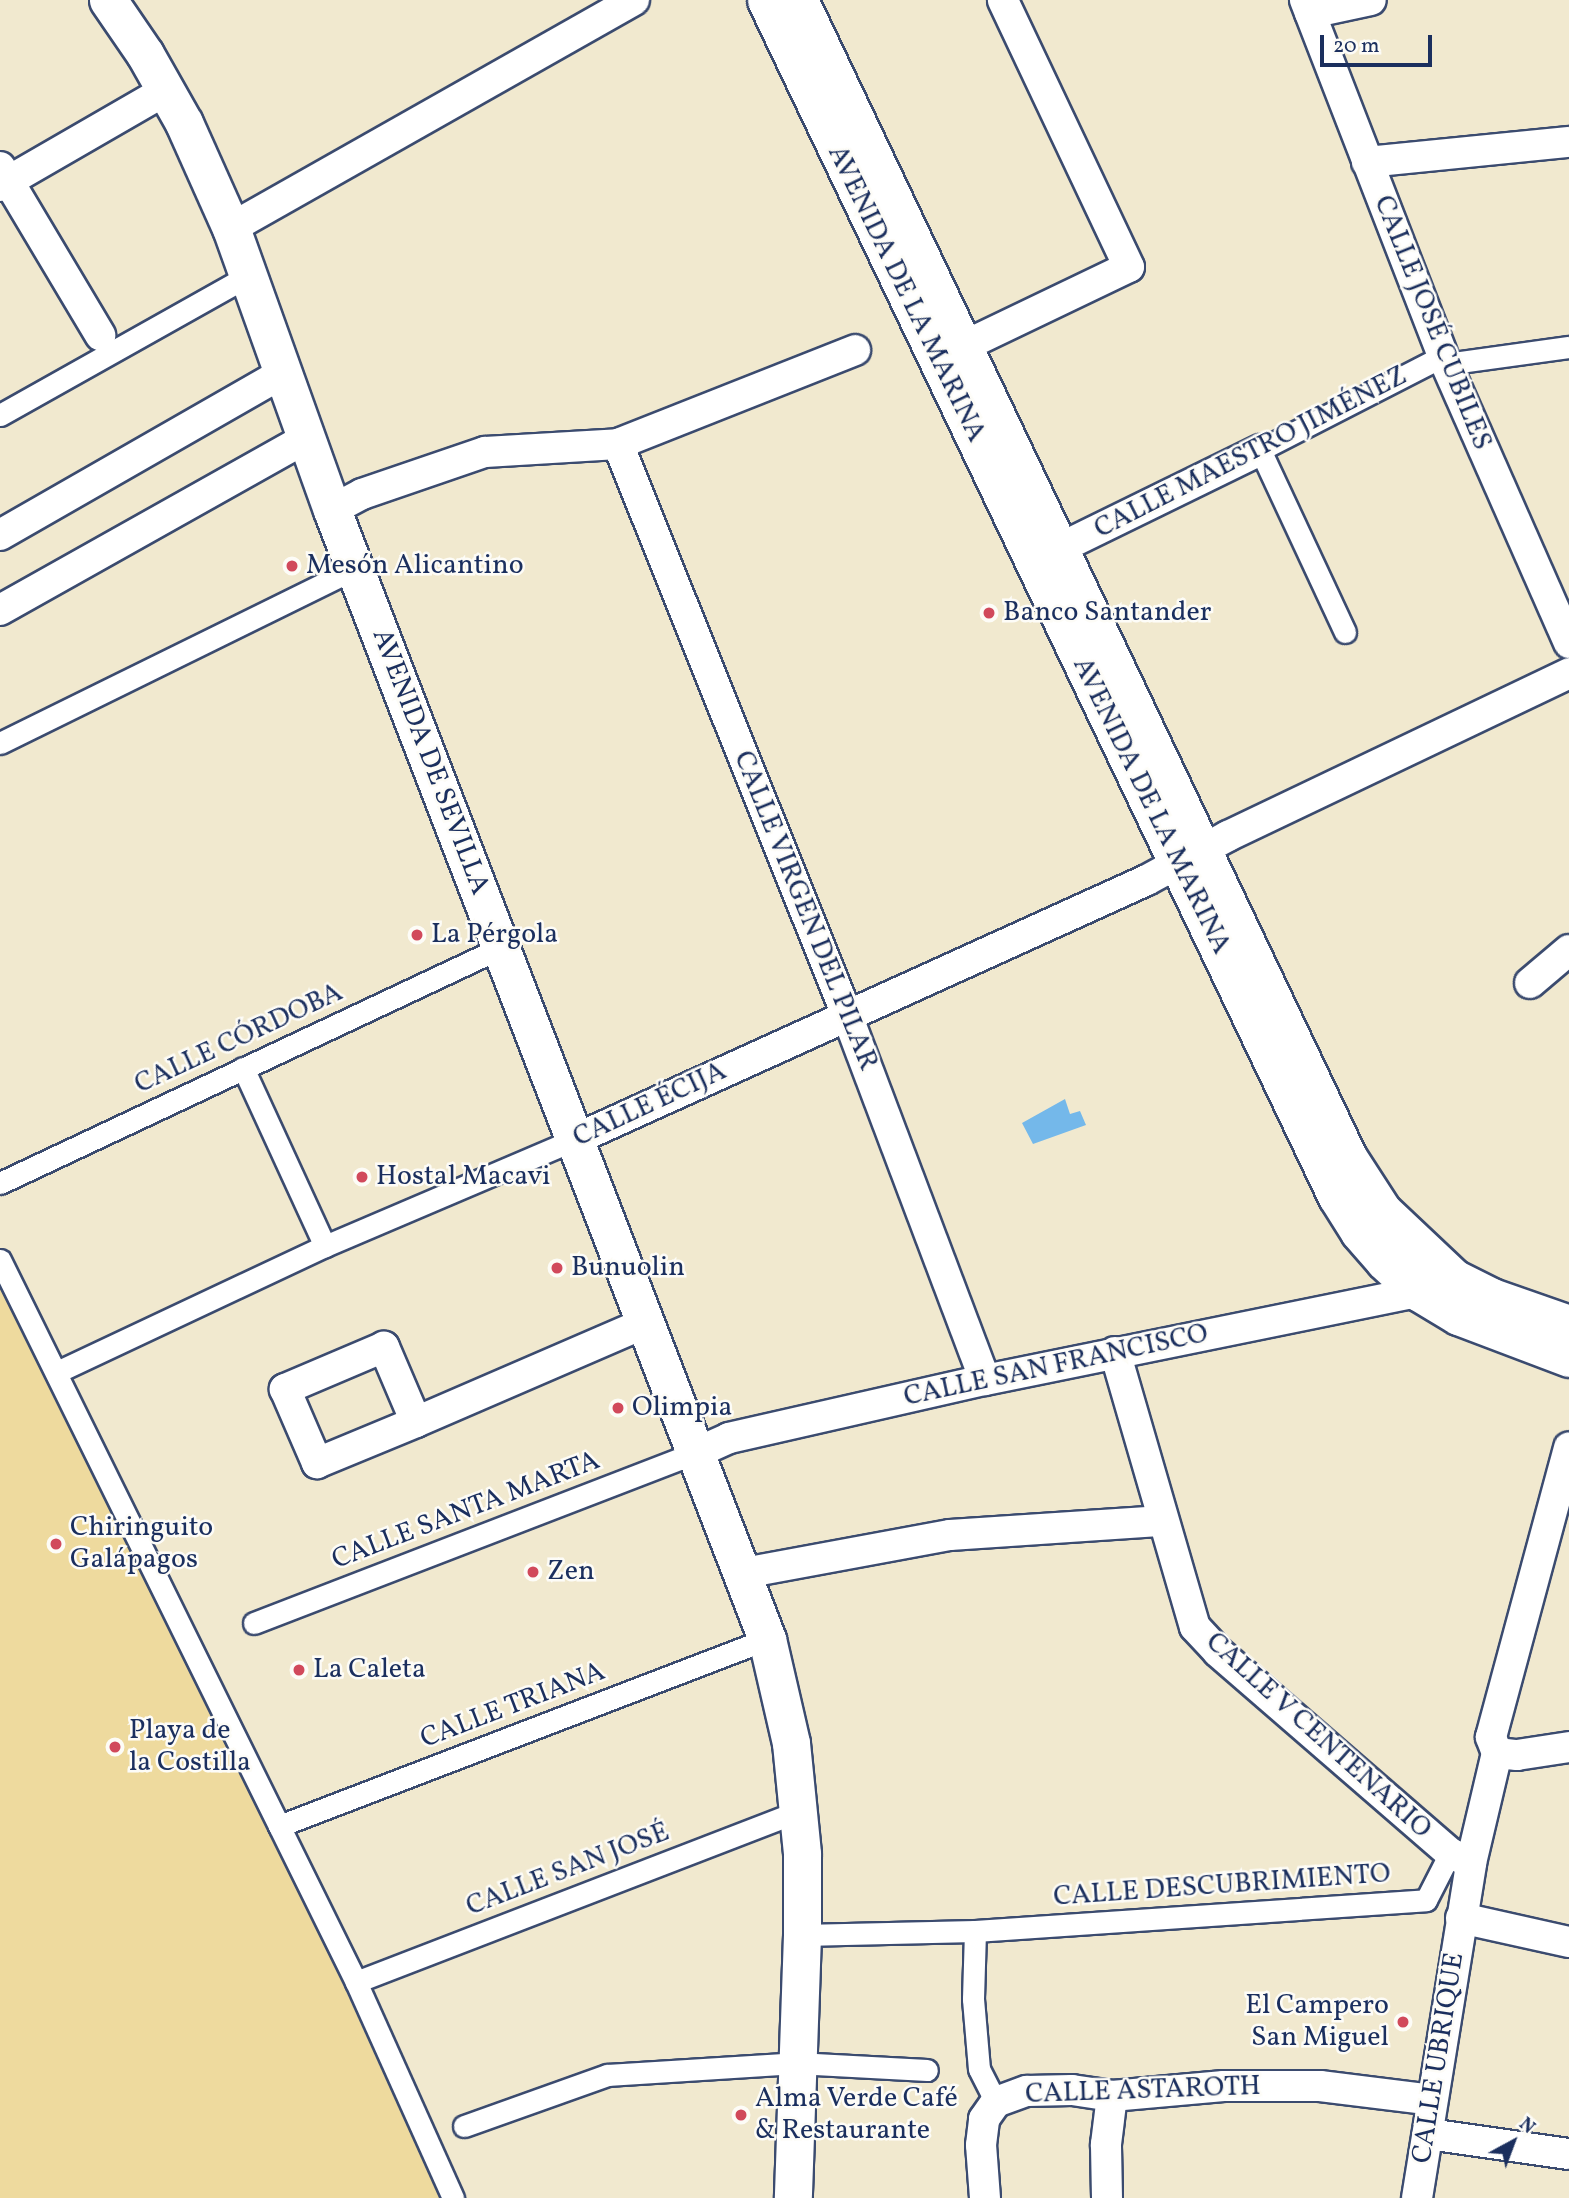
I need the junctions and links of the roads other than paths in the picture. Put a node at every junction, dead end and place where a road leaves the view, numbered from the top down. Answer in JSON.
{"nodes":[{"id":1,"x":107,"y":0,"type":"edge"},
{"id":2,"x":634,"y":0,"type":"edge"},
{"id":3,"x":766,"y":0,"type":"edge"},
{"id":4,"x":799,"y":0,"type":"edge"},
{"id":5,"x":1003,"y":0,"type":"edge"},
{"id":6,"x":1371,"y":0,"type":"edge"},
{"id":7,"x":1307,"y":7,"type":"edge"},
{"id":8,"x":166,"y":90,"type":"junction"},
{"id":9,"x":1569,"y":142,"type":"edge"},
{"id":10,"x":1367,"y":162,"type":"junction"},
{"id":11,"x":3,"y":178,"type":"edge"},
{"id":12,"x":231,"y":228,"type":"junction"},
{"id":13,"x":248,"y":275,"type":"junction"},
{"id":14,"x":100,"y":335,"type":"dead end"},
{"id":15,"x":962,"y":347,"type":"junction"},
{"id":16,"x":1569,"y":347,"type":"edge"},
{"id":17,"x":855,"y":349,"type":"dead end"},
{"id":18,"x":1444,"y":360,"type":"junction"},
{"id":19,"x":283,"y":373,"type":"junction"},
{"id":20,"x":0,"y":415,"type":"edge"},
{"id":21,"x":306,"y":438,"type":"junction"},
{"id":22,"x":618,"y":444,"type":"junction"},
{"id":23,"x":1261,"y":450,"type":"junction"},
{"id":24,"x":332,"y":510,"type":"junction"},
{"id":25,"x":0,"y":535,"type":"edge"},
{"id":26,"x":1058,"y":549,"type":"junction"},
{"id":27,"x":355,"y":568,"type":"junction"},
{"id":28,"x":0,"y":610,"type":"edge"},
{"id":29,"x":1345,"y":632,"type":"dead end"},
{"id":30,"x":1569,"y":643,"type":"edge"},
{"id":31,"x":1569,"y":673,"type":"edge"},
{"id":32,"x":0,"y":743,"type":"edge"},
{"id":33,"x":1190,"y":857,"type":"junction"},
{"id":34,"x":502,"y":947,"type":"junction"},
{"id":35,"x":1569,"y":950,"type":"edge"},
{"id":36,"x":1530,"y":983,"type":"dead end"},
{"id":37,"x":847,"y":1015,"type":"junction"},
{"id":38,"x":243,"y":1068,"type":"junction"},
{"id":39,"x":576,"y":1139,"type":"junction"},
{"id":40,"x":0,"y":1183,"type":"edge"},
{"id":41,"x":325,"y":1246,"type":"junction"},
{"id":42,"x":0,"y":1259,"type":"edge"},
{"id":43,"x":1418,"y":1292,"type":"junction"},
{"id":44,"x":647,"y":1322,"type":"junction"},
{"id":45,"x":1569,"y":1324,"type":"edge"},
{"id":46,"x":1115,"y":1352,"type":"junction"},
{"id":47,"x":1569,"y":1358,"type":"edge"},
{"id":48,"x":57,"y":1372,"type":"junction"},
{"id":49,"x":985,"y":1381,"type":"junction"},
{"id":50,"x":416,"y":1422,"type":"junction"},
{"id":51,"x":1569,"y":1447,"type":"edge"},
{"id":52,"x":698,"y":1452,"type":"junction"},
{"id":53,"x":1163,"y":1521,"type":"junction"},
{"id":54,"x":744,"y":1573,"type":"junction"},
{"id":55,"x":254,"y":1623,"type":"dead end"},
{"id":56,"x":768,"y":1639,"type":"junction"},
{"id":57,"x":1569,"y":1747,"type":"edge"},
{"id":58,"x":1497,"y":1753,"type":"junction"},
{"id":59,"x":799,"y":1811,"type":"junction"},
{"id":60,"x":279,"y":1826,"type":"junction"},
{"id":61,"x":1460,"y":1858,"type":"junction"},
{"id":62,"x":1461,"y":1919,"type":"junction"},
{"id":63,"x":971,"y":1931,"type":"junction"},
{"id":64,"x":802,"y":1935,"type":"junction"},
{"id":65,"x":1569,"y":1942,"type":"edge"},
{"id":66,"x":356,"y":1982,"type":"junction"},
{"id":67,"x":796,"y":2063,"type":"junction"},
{"id":68,"x":927,"y":2070,"type":"dead end"},
{"id":69,"x":1112,"y":2096,"type":"junction"},
{"id":70,"x":1432,"y":2100,"type":"junction"},
{"id":71,"x":996,"y":2102,"type":"junction"},
{"id":72,"x":464,"y":2126,"type":"dead end"},
{"id":73,"x":1428,"y":2134,"type":"junction"},
{"id":74,"x":1569,"y":2154,"type":"edge"},
{"id":75,"x":453,"y":2198,"type":"edge"},
{"id":76,"x":793,"y":2198,"type":"edge"},
{"id":77,"x":985,"y":2198,"type":"edge"},
{"id":78,"x":1107,"y":2198,"type":"edge"},
{"id":79,"x":1417,"y":2198,"type":"edge"}],
"edges":[{"from":1,"to":8,"type":"street","name":"AVENIDA DE SEVILLA"},
{"from":2,"to":12,"type":"street"},
{"from":3,"to":33,"type":"street","name":"AVENIDA DE LA MARINA"},
{"from":4,"to":15,"type":"street","name":"AVENIDA DE LA MARINA"},
{"from":5,"to":15,"type":"street"},
{"from":6,"to":7,"type":"street"},
{"from":7,"to":10,"type":"street","name":"CALLE JOSÉ CUBILES"},
{"from":8,"to":11,"type":"street"},
{"from":8,"to":12,"type":"street","name":"AVENIDA DE SEVILLA"},
{"from":9,"to":10,"type":"street"},
{"from":10,"to":18,"type":"street","name":"CALLE JOSÉ CUBILES"},
{"from":11,"to":14,"type":"street"},
{"from":12,"to":13,"type":"street","name":"AVENIDA DE SEVILLA"},
{"from":13,"to":19,"type":"street","name":"AVENIDA DE SEVILLA"},
{"from":13,"to":20,"type":"street"},
{"from":15,"to":26,"type":"street","name":"AVENIDA DE LA MARINA"},
{"from":16,"to":18,"type":"street","name":"CALLE MAESTRO JIMÉNEZ"},
{"from":17,"to":22,"type":"street"},
{"from":18,"to":23,"type":"street","name":"CALLE MAESTRO JIMÉNEZ"},
{"from":18,"to":30,"type":"street","name":"CALLE JOSÉ CUBILES"},
{"from":19,"to":21,"type":"street","name":"AVENIDA DE SEVILLA"},
{"from":19,"to":25,"type":"street"},
{"from":21,"to":24,"type":"street","name":"AVENIDA DE SEVILLA"},
{"from":21,"to":28,"type":"street"},
{"from":22,"to":24,"type":"street"},
{"from":22,"to":37,"type":"street","name":"CALLE VIRGEN DEL PILAR"},
{"from":23,"to":26,"type":"street","name":"CALLE MAESTRO JIMÉNEZ"},
{"from":23,"to":29,"type":"street"},
{"from":24,"to":27,"type":"street","name":"AVENIDA DE SEVILLA"},
{"from":26,"to":33,"type":"street","name":"AVENIDA DE LA MARINA"},
{"from":27,"to":32,"type":"street"},
{"from":27,"to":34,"type":"street","name":"AVENIDA DE SEVILLA"},
{"from":31,"to":33,"type":"street","name":"CALLE ÉCIJA"},
{"from":33,"to":37,"type":"street","name":"CALLE ÉCIJA"},
{"from":33,"to":43,"type":"street","name":"AVENIDA DE LA MARINA"},
{"from":33,"to":45,"type":"street","name":"AVENIDA DE LA MARINA"},
{"from":34,"to":38,"type":"street","name":"CALLE CÓRDOBA"},
{"from":34,"to":39,"type":"street","name":"AVENIDA DE SEVILLA"},
{"from":35,"to":36,"type":"street"},
{"from":37,"to":39,"type":"street","name":"CALLE ÉCIJA"},
{"from":37,"to":49,"type":"street","name":"CALLE VIRGEN DEL PILAR"},
{"from":38,"to":40,"type":"street","name":"CALLE CÓRDOBA"},
{"from":38,"to":41,"type":"street"},
{"from":39,"to":41,"type":"street","name":"CALLE ÉCIJA"},
{"from":39,"to":44,"type":"street","name":"AVENIDA DE SEVILLA"},
{"from":41,"to":48,"type":"street","name":"CALLE ÉCIJA"},
{"from":42,"to":48,"type":"street"},
{"from":43,"to":46,"type":"street","name":"CALLE SAN FRANCISCO"},
{"from":43,"to":47,"type":"street","name":"AVENIDA DE LA MARINA"},
{"from":44,"to":50,"type":"street"},
{"from":44,"to":52,"type":"street","name":"AVENIDA DE SEVILLA"},
{"from":46,"to":49,"type":"street","name":"CALLE SAN FRANCISCO"},
{"from":46,"to":53,"type":"street","name":"CALLE V CENTENARIO"},
{"from":48,"to":60,"type":"street"},
{"from":49,"to":52,"type":"street","name":"CALLE SAN FRANCISCO"},
{"from":50,"to":50,"type":"street"},
{"from":51,"to":58,"type":"street","name":"CALLE UBRIQUE"},
{"from":52,"to":54,"type":"street","name":"AVENIDA DE SEVILLA"},
{"from":52,"to":55,"type":"street","name":"CALLE SANTA MARTA"},
{"from":53,"to":54,"type":"street"},
{"from":53,"to":61,"type":"street","name":"CALLE V CENTENARIO"},
{"from":54,"to":56,"type":"street","name":"AVENIDA DE SEVILLA"},
{"from":56,"to":59,"type":"street","name":"AVENIDA DE SEVILLA"},
{"from":56,"to":60,"type":"street","name":"CALLE TRIANA"},
{"from":57,"to":58,"type":"street"},
{"from":58,"to":61,"type":"street","name":"CALLE UBRIQUE"},
{"from":59,"to":64,"type":"street","name":"AVENIDA DE SEVILLA"},
{"from":59,"to":66,"type":"street","name":"CALLE SAN JOSÉ"},
{"from":60,"to":66,"type":"street"},
{"from":61,"to":62,"type":"street","name":"CALLE UBRIQUE"},
{"from":61,"to":63,"type":"street","name":"CALLE DESCUBRIMIENTO"},
{"from":62,"to":65,"type":"street"},
{"from":62,"to":70,"type":"street","name":"CALLE UBRIQUE"},
{"from":63,"to":64,"type":"street"},
{"from":63,"to":71,"type":"street"},
{"from":64,"to":67,"type":"street","name":"AVENIDA DE SEVILLA"},
{"from":66,"to":75,"type":"street"},
{"from":67,"to":68,"type":"street"},
{"from":67,"to":72,"type":"street"},
{"from":67,"to":76,"type":"street","name":"AVENIDA DE SEVILLA"},
{"from":69,"to":70,"type":"street","name":"CALLE ASTAROTH"},
{"from":69,"to":71,"type":"street","name":"CALLE ASTAROTH"},
{"from":69,"to":78,"type":"street"},
{"from":70,"to":73,"type":"street","name":"CALLE UBRIQUE"},
{"from":71,"to":77,"type":"street","name":"CALLE ASTAROTH"},
{"from":73,"to":74,"type":"street"},
{"from":73,"to":79,"type":"street","name":"CALLE UBRIQUE"}]}
